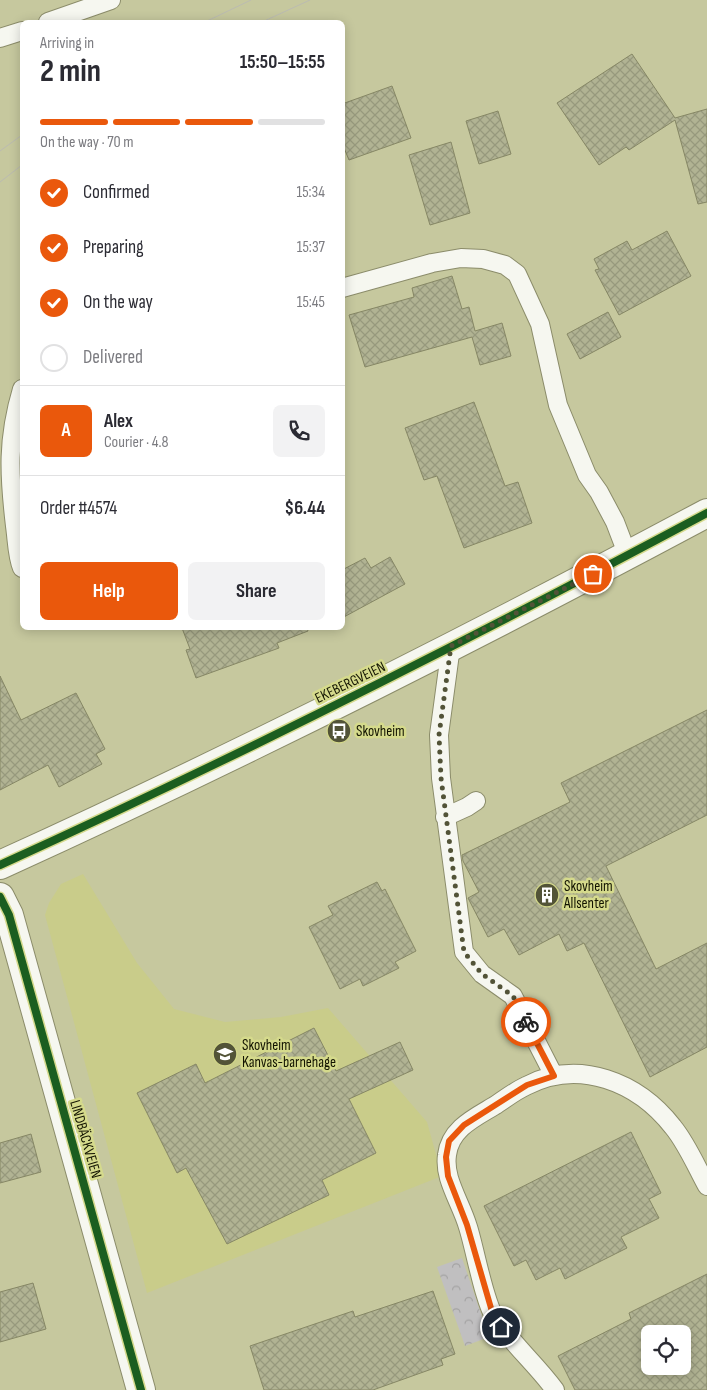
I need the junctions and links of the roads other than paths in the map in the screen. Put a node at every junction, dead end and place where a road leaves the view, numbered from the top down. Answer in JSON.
{"nodes":[{"id":1,"x":111,"y":0,"type":"edge"},
{"id":2,"x":54,"y":20,"type":"edge"},
{"id":3,"x":20,"y":32,"type":"edge"},
{"id":4,"x":0,"y":38,"type":"edge"},
{"id":5,"x":345,"y":287,"type":"edge"},
{"id":6,"x":20,"y":396,"type":"edge"},
{"id":7,"x":707,"y":513,"type":"edge"},
{"id":8,"x":20,"y":554,"type":"edge"},
{"id":9,"x":628,"y":556,"type":"junction"},
{"id":10,"x":451,"y":646,"type":"junction"},
{"id":11,"x":476,"y":801,"type":"dead end"},
{"id":12,"x":445,"y":817,"type":"junction"},
{"id":13,"x":0,"y":865,"type":"edge"},
{"id":14,"x":0,"y":896,"type":"edge"},
{"id":15,"x":554,"y":1076,"type":"junction"},
{"id":16,"x":707,"y":1186,"type":"edge"},
{"id":17,"x":141,"y":1390,"type":"edge"},
{"id":18,"x":555,"y":1390,"type":"edge"}],
"edges":[{"from":1,"to":2,"type":"lane"},
{"from":3,"to":4,"type":"lane"},
{"from":5,"to":9,"type":"lane"},
{"from":6,"to":8,"type":"lane"},
{"from":7,"to":9,"type":"main road","name":"EKEBERGVEIEN"},
{"from":9,"to":10,"type":"main road","name":"EKEBERGVEIEN"},
{"from":10,"to":12,"type":"lane"},
{"from":10,"to":13,"type":"main road","name":"EKEBERGVEIEN"},
{"from":11,"to":12,"type":"lane"},
{"from":12,"to":15,"type":"lane"},
{"from":14,"to":17,"type":"main road","name":"LINDBÄCKVEIEN"},
{"from":15,"to":16,"type":"lane"},
{"from":15,"to":18,"type":"lane"}]}
